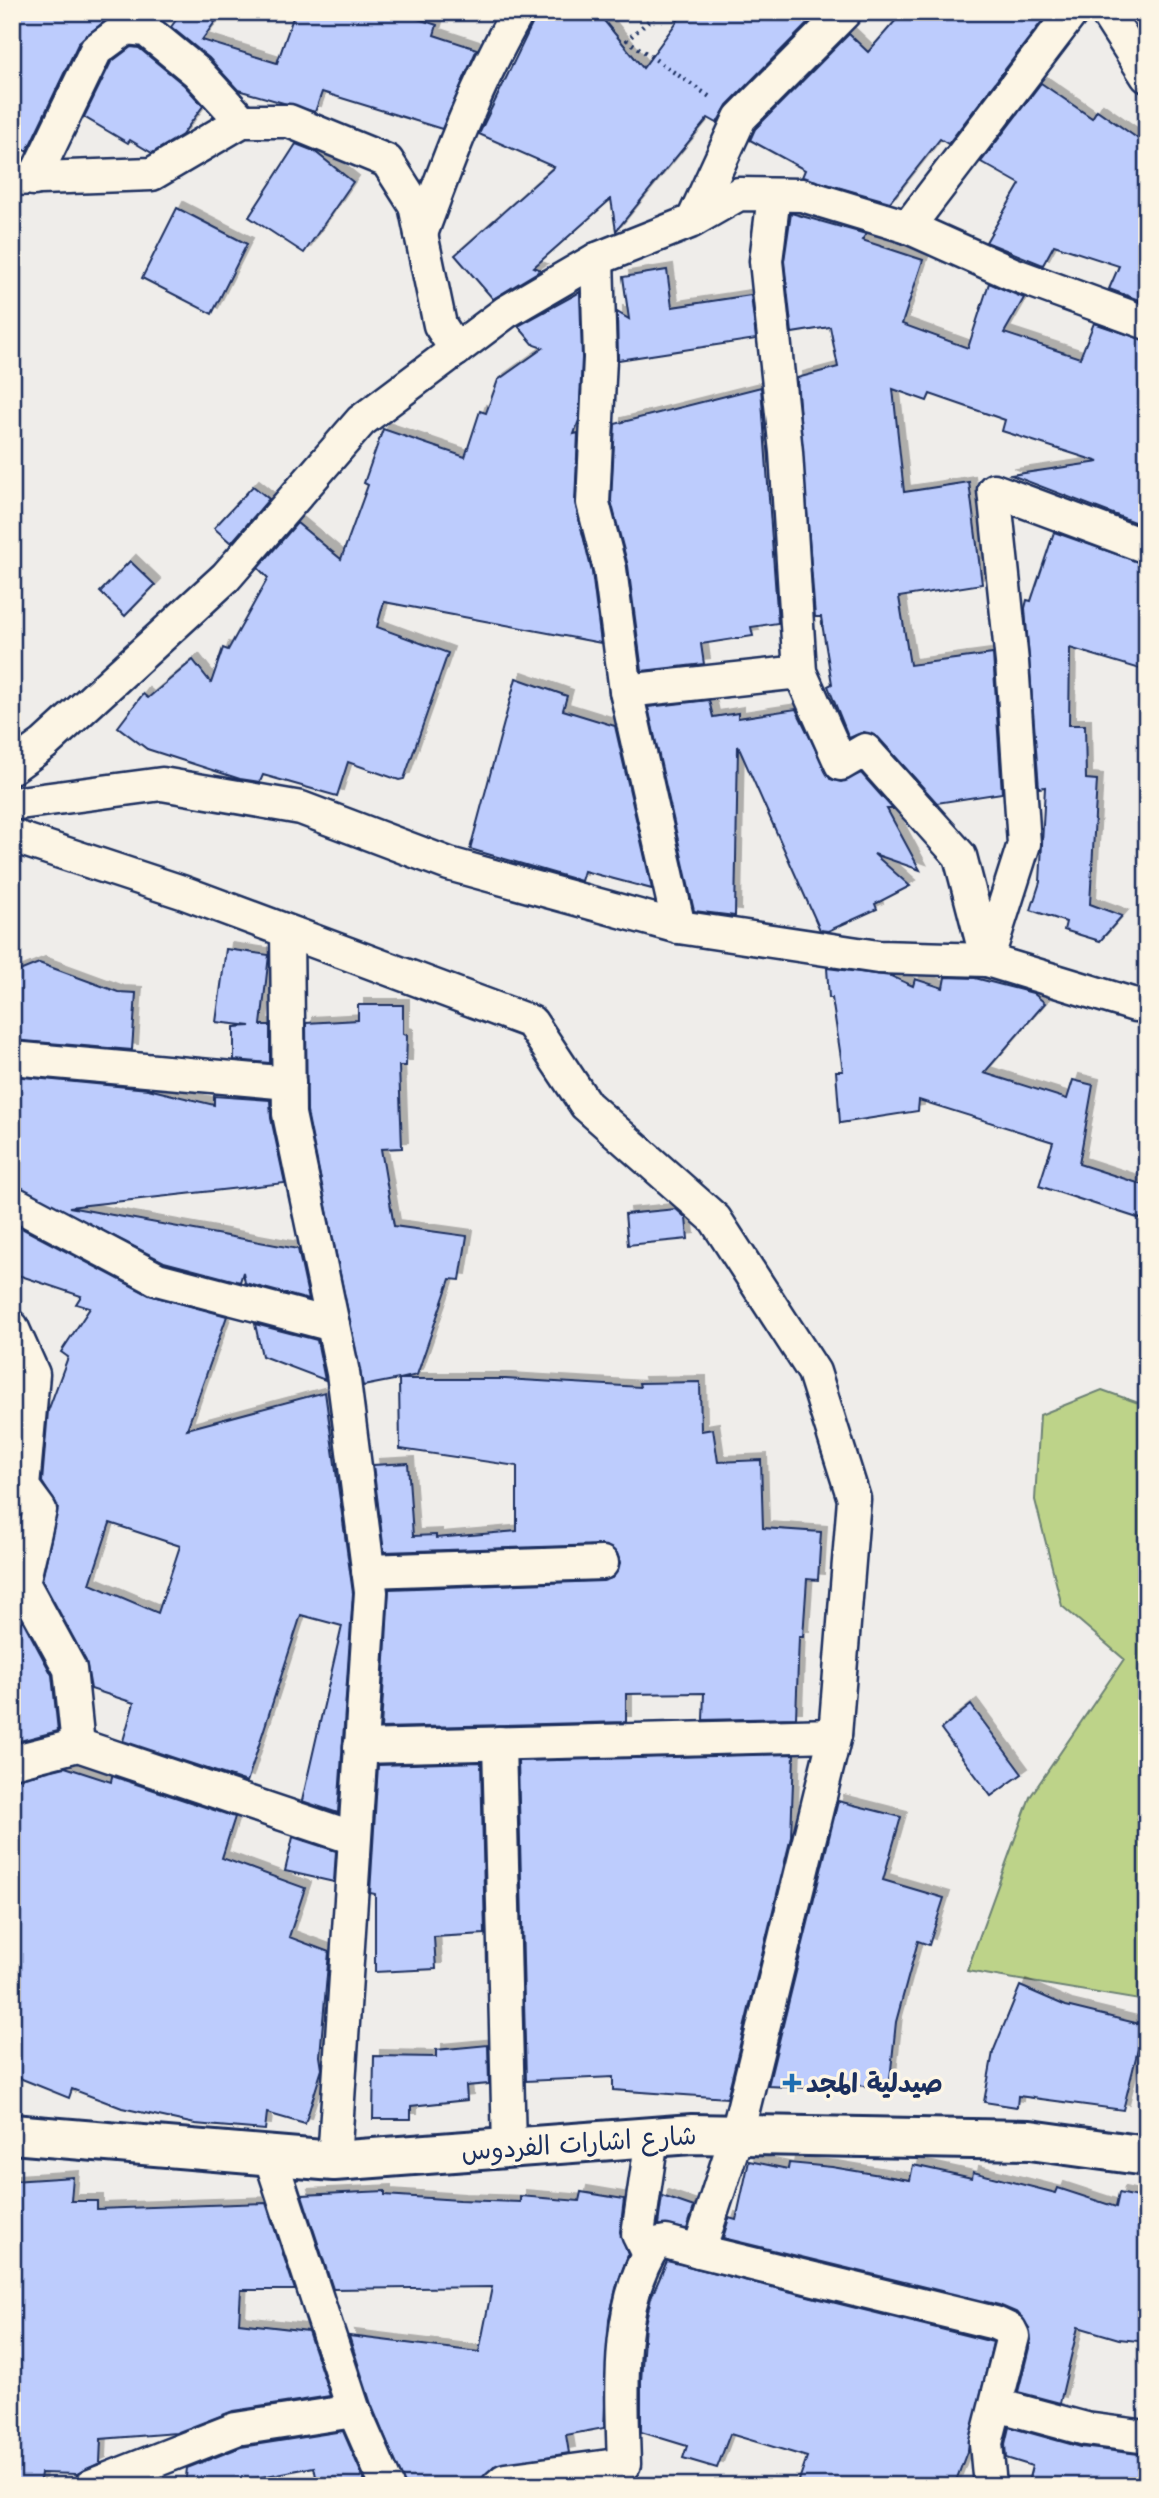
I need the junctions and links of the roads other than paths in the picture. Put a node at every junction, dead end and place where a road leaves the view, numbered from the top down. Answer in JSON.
{"nodes":[{"id":1,"x":518,"y":12,"type":"edge"},
{"id":2,"x":845,"y":12,"type":"edge"},
{"id":3,"x":1072,"y":12,"type":"edge"},
{"id":4,"x":1106,"y":12,"type":"edge"},
{"id":5,"x":1147,"y":76,"type":"edge"},
{"id":6,"x":242,"y":121,"type":"junction"},
{"id":7,"x":23,"y":179,"type":"edge"},
{"id":8,"x":774,"y":195,"type":"junction"},
{"id":9,"x":693,"y":220,"type":"junction"},
{"id":10,"x":908,"y":227,"type":"junction"},
{"id":11,"x":421,"y":234,"type":"junction"},
{"id":12,"x":597,"y":259,"type":"junction"},
{"id":13,"x":1147,"y":323,"type":"edge"},
{"id":14,"x":456,"y":350,"type":"junction"},
{"id":15,"x":1147,"y":547,"type":"edge"},
{"id":16,"x":800,"y":672,"type":"junction"},
{"id":17,"x":626,"y":691,"type":"junction"},
{"id":18,"x":12,"y":766,"type":"edge"},
{"id":19,"x":12,"y":804,"type":"edge"},
{"id":20,"x":12,"y":836,"type":"edge"},
{"id":21,"x":679,"y":927,"type":"junction"},
{"id":22,"x":287,"y":932,"type":"junction"},
{"id":23,"x":987,"y":960,"type":"junction"},
{"id":24,"x":1147,"y":1004,"type":"edge"},
{"id":25,"x":12,"y":1058,"type":"edge"},
{"id":26,"x":289,"y":1083,"type":"junction"},
{"id":27,"x":12,"y":1202,"type":"edge"},
{"id":28,"x":333,"y":1325,"type":"junction"},
{"id":29,"x":12,"y":1327,"type":"edge"},
{"id":30,"x":17,"y":1486,"type":"edge"},
{"id":31,"x":603,"y":1563,"type":"dead end"},
{"id":32,"x":368,"y":1571,"type":"junction"},
{"id":33,"x":835,"y":1735,"type":"junction"},
{"id":34,"x":499,"y":1743,"type":"junction"},
{"id":35,"x":78,"y":1745,"type":"junction"},
{"id":36,"x":360,"y":1747,"type":"junction"},
{"id":37,"x":12,"y":1762,"type":"edge"},
{"id":38,"x":354,"y":1838,"type":"junction"},
{"id":39,"x":12,"y":2134,"type":"edge"},
{"id":40,"x":737,"y":2134,"type":"junction"},
{"id":41,"x":652,"y":2137,"type":"junction"},
{"id":42,"x":509,"y":2147,"type":"junction"},
{"id":43,"x":270,"y":2156,"type":"junction"},
{"id":44,"x":1147,"y":2156,"type":"edge"},
{"id":45,"x":334,"y":2161,"type":"junction"},
{"id":46,"x":699,"y":2251,"type":"junction"},
{"id":47,"x":648,"y":2254,"type":"junction"},
{"id":48,"x":996,"y":2405,"type":"junction"},
{"id":49,"x":355,"y":2411,"type":"junction"},
{"id":50,"x":1147,"y":2437,"type":"edge"},
{"id":51,"x":588,"y":2477,"type":"edge"},
{"id":52,"x":91,"y":2486,"type":"edge"},
{"id":53,"x":387,"y":2486,"type":"edge"},
{"id":54,"x":498,"y":2486,"type":"edge"},
{"id":55,"x":990,"y":2486,"type":"edge"}],
"edges":[{"from":1,"to":11,"type":"street"},
{"from":2,"to":9,"type":"street"},
{"from":3,"to":10,"type":"street"},
{"from":4,"to":5,"type":"street"},
{"from":6,"to":7,"type":"street"},
{"from":6,"to":7,"type":"street"},
{"from":6,"to":11,"type":"street"},
{"from":8,"to":9,"type":"street"},
{"from":8,"to":10,"type":"street"},
{"from":8,"to":16,"type":"street"},
{"from":9,"to":12,"type":"street"},
{"from":10,"to":13,"type":"street"},
{"from":11,"to":14,"type":"street"},
{"from":12,"to":14,"type":"street"},
{"from":12,"to":17,"type":"street"},
{"from":14,"to":18,"type":"street"},
{"from":15,"to":23,"type":"street"},
{"from":16,"to":17,"type":"street"},
{"from":16,"to":23,"type":"street"},
{"from":17,"to":21,"type":"street"},
{"from":19,"to":21,"type":"street"},
{"from":20,"to":22,"type":"street"},
{"from":21,"to":23,"type":"street"},
{"from":22,"to":26,"type":"street"},
{"from":22,"to":33,"type":"street"},
{"from":23,"to":24,"type":"street"},
{"from":25,"to":26,"type":"street"},
{"from":26,"to":28,"type":"street"},
{"from":27,"to":28,"type":"street"},
{"from":28,"to":32,"type":"street"},
{"from":29,"to":30,"type":"street"},
{"from":30,"to":35,"type":"street"},
{"from":31,"to":32,"type":"street"},
{"from":32,"to":36,"type":"street"},
{"from":33,"to":34,"type":"street"},
{"from":33,"to":40,"type":"street"},
{"from":34,"to":36,"type":"street"},
{"from":34,"to":42,"type":"street"},
{"from":35,"to":37,"type":"street"},
{"from":35,"to":38,"type":"street"},
{"from":36,"to":38,"type":"street"},
{"from":38,"to":45,"type":"street"},
{"from":39,"to":43,"type":"street","name":"شارع اشارات الفردوس"},
{"from":40,"to":41,"type":"street","name":"شارع اشارات الفردوس"},
{"from":40,"to":44,"type":"street","name":"شارع اشارات الفردوس"},
{"from":40,"to":46,"type":"street"},
{"from":41,"to":42,"type":"street","name":"شارع اشارات الفردوس"},
{"from":41,"to":47,"type":"street"},
{"from":42,"to":45,"type":"street","name":"شارع اشارات الفردوس"},
{"from":43,"to":45,"type":"street","name":"شارع اشارات الفردوس"},
{"from":43,"to":49,"type":"street"},
{"from":46,"to":47,"type":"street"},
{"from":46,"to":48,"type":"street"},
{"from":47,"to":51,"type":"street"},
{"from":48,"to":50,"type":"street"},
{"from":48,"to":55,"type":"street"},
{"from":49,"to":52,"type":"street"},
{"from":49,"to":53,"type":"street"},
{"from":51,"to":54,"type":"street"}]}
